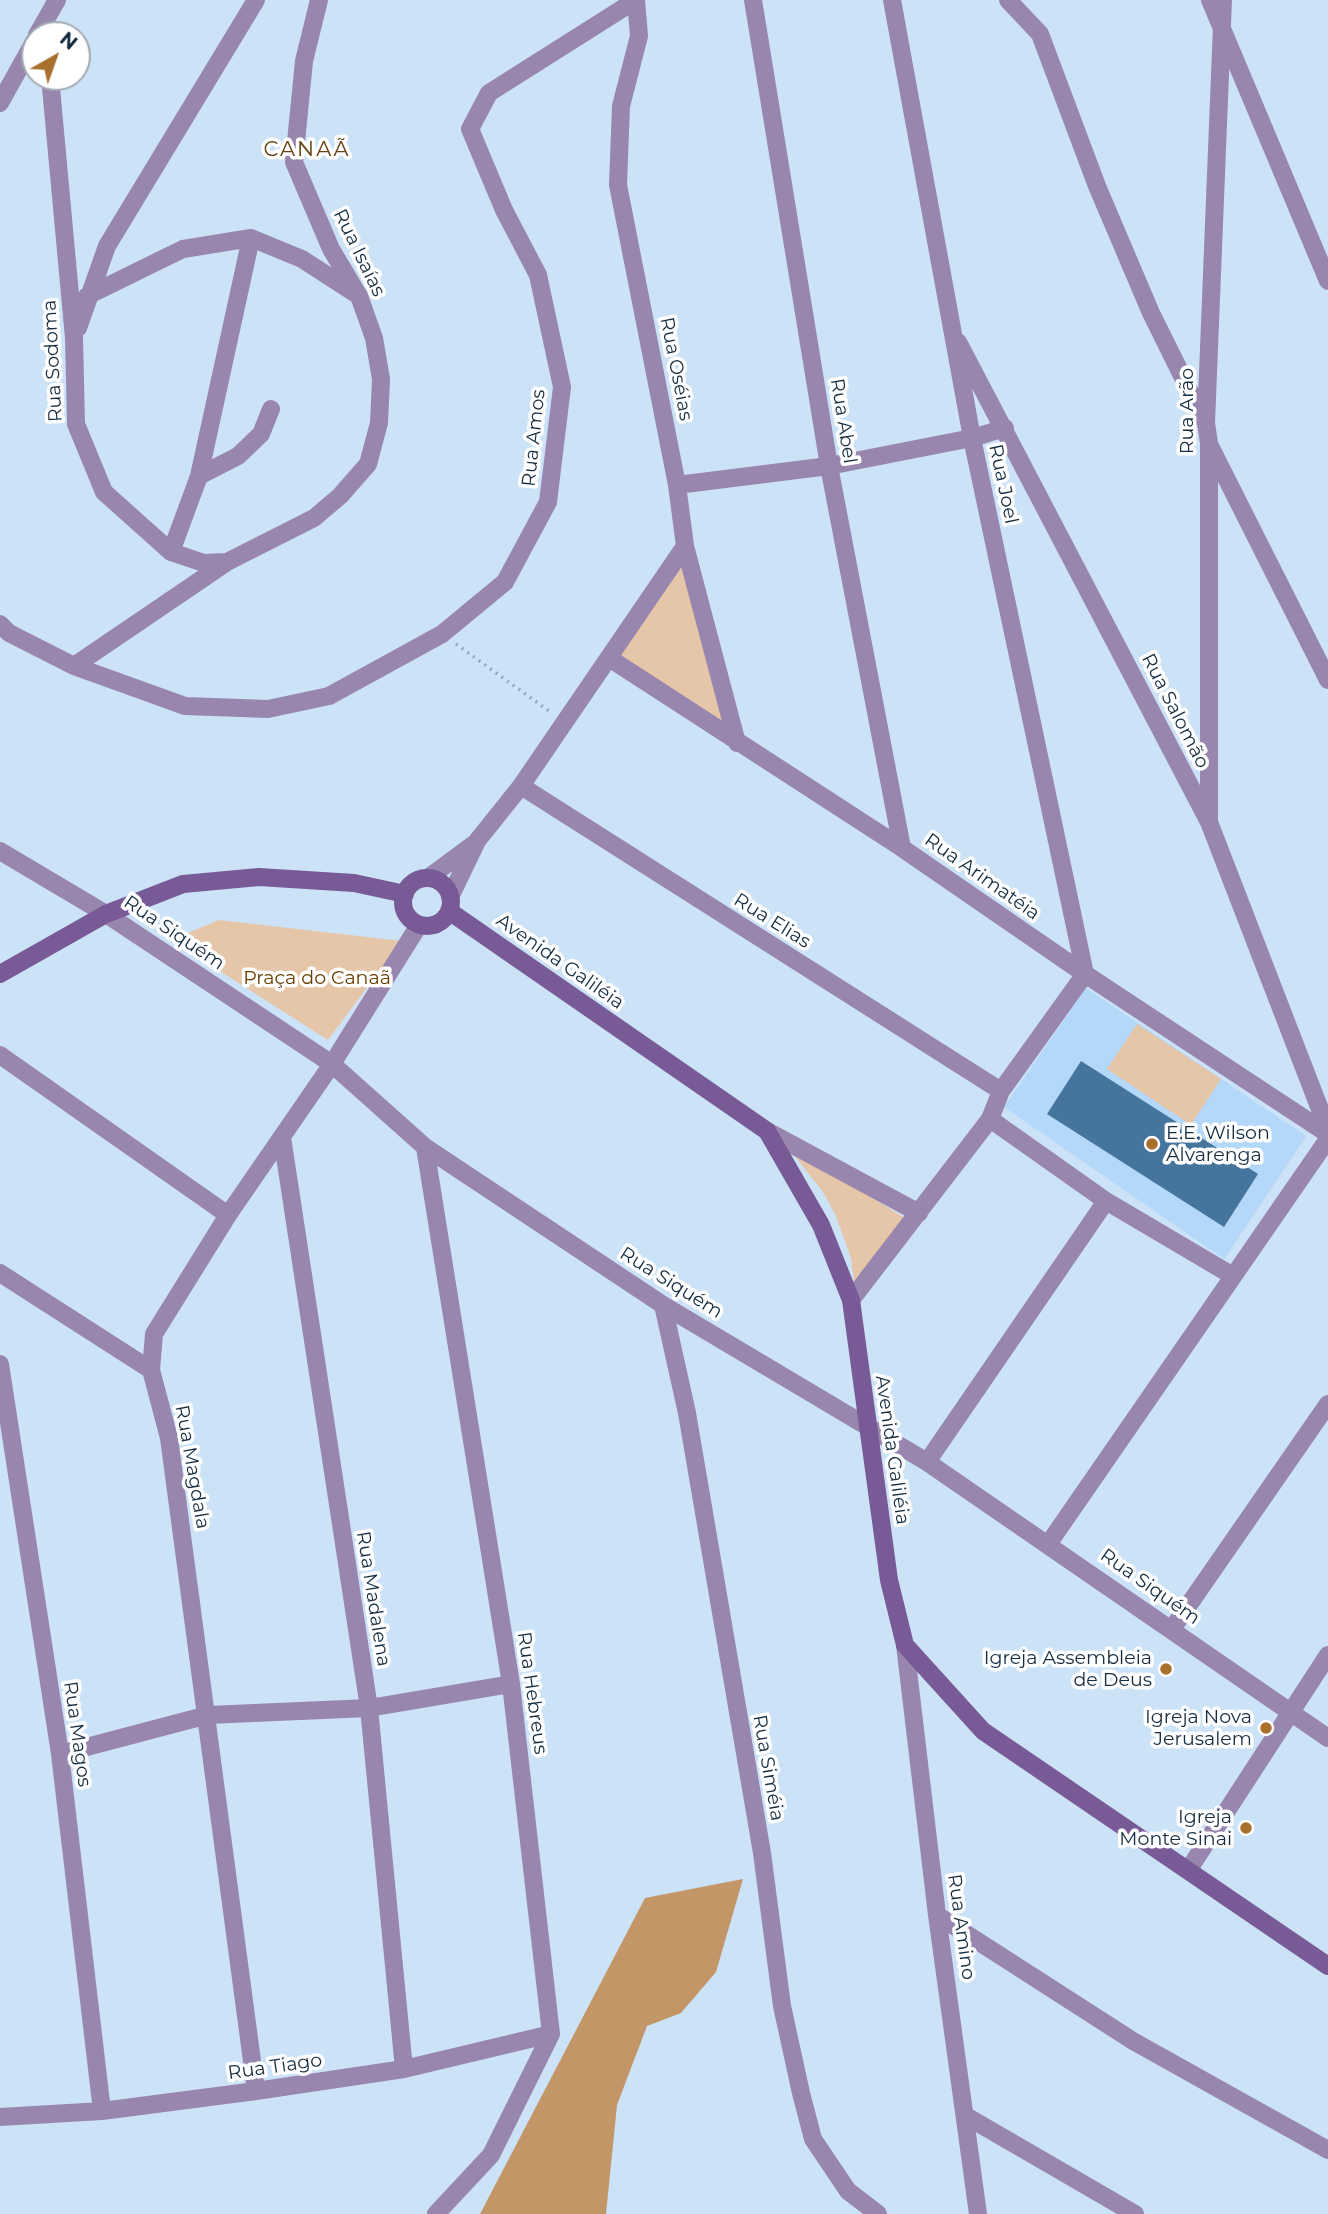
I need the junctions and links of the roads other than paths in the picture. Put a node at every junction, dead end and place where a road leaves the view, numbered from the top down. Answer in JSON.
{"nodes":[{"id":1,"x":57,"y":0,"type":"edge"},
{"id":2,"x":256,"y":0,"type":"edge"},
{"id":3,"x":319,"y":0,"type":"edge"},
{"id":4,"x":636,"y":0,"type":"edge"},
{"id":5,"x":753,"y":0,"type":"edge"},
{"id":6,"x":892,"y":0,"type":"edge"},
{"id":7,"x":1008,"y":0,"type":"edge"},
{"id":8,"x":1210,"y":0,"type":"edge"},
{"id":9,"x":1223,"y":0,"type":"edge"},
{"id":10,"x":47,"y":21,"type":"edge"},
{"id":11,"x":1222,"y":25,"type":"junction"},
{"id":12,"x":21,"y":67,"type":"edge"},
{"id":13,"x":52,"y":91,"type":"edge"},
{"id":14,"x":0,"y":103,"type":"edge"},
{"id":15,"x":251,"y":238,"type":"junction"},
{"id":16,"x":1328,"y":281,"type":"edge"},
{"id":17,"x":87,"y":296,"type":"junction"},
{"id":18,"x":359,"y":296,"type":"junction"},
{"id":19,"x":950,"y":327,"type":"junction"},
{"id":20,"x":75,"y":338,"type":"junction"},
{"id":21,"x":271,"y":409,"type":"dead end"},
{"id":22,"x":1206,"y":423,"type":"junction"},
{"id":23,"x":1005,"y":428,"type":"junction"},
{"id":24,"x":972,"y":438,"type":"junction"},
{"id":25,"x":1209,"y":443,"type":"junction"},
{"id":26,"x":829,"y":466,"type":"junction"},
{"id":27,"x":199,"y":476,"type":"junction"},
{"id":28,"x":677,"y":485,"type":"junction"},
{"id":29,"x":685,"y":546,"type":"junction"},
{"id":30,"x":171,"y":552,"type":"junction"},
{"id":31,"x":227,"y":562,"type":"junction"},
{"id":32,"x":0,"y":624,"type":"edge"},
{"id":33,"x":609,"y":658,"type":"junction"},
{"id":34,"x":74,"y":666,"type":"junction"},
{"id":35,"x":1328,"y":680,"type":"edge"},
{"id":36,"x":737,"y":743,"type":"junction"},
{"id":37,"x":521,"y":786,"type":"junction"},
{"id":38,"x":1209,"y":822,"type":"junction"},
{"id":39,"x":477,"y":841,"type":"junction"},
{"id":40,"x":902,"y":848,"type":"junction"},
{"id":41,"x":0,"y":851,"type":"edge"},
{"id":42,"x":428,"y":878,"type":"junction"},
{"id":43,"x":405,"y":894,"type":"junction"},
{"id":44,"x":450,"y":904,"type":"junction"},
{"id":45,"x":106,"y":914,"type":"junction"},
{"id":46,"x":419,"y":925,"type":"junction"},
{"id":47,"x":0,"y":974,"type":"edge"},
{"id":48,"x":1085,"y":974,"type":"junction"},
{"id":49,"x":0,"y":1055,"type":"edge"},
{"id":50,"x":332,"y":1064,"type":"junction"},
{"id":51,"x":1001,"y":1091,"type":"junction"},
{"id":52,"x":990,"y":1119,"type":"junction"},
{"id":53,"x":767,"y":1131,"type":"junction"},
{"id":54,"x":1328,"y":1135,"type":"edge"},
{"id":55,"x":282,"y":1137,"type":"junction"},
{"id":56,"x":425,"y":1147,"type":"junction"},
{"id":57,"x":1105,"y":1201,"type":"junction"},
{"id":58,"x":919,"y":1213,"type":"junction"},
{"id":59,"x":228,"y":1215,"type":"junction"},
{"id":60,"x":0,"y":1273,"type":"edge"},
{"id":61,"x":1233,"y":1276,"type":"junction"},
{"id":62,"x":851,"y":1300,"type":"junction"},
{"id":63,"x":663,"y":1305,"type":"junction"},
{"id":64,"x":0,"y":1364,"type":"edge"},
{"id":65,"x":151,"y":1370,"type":"junction"},
{"id":66,"x":1328,"y":1404,"type":"edge"},
{"id":67,"x":867,"y":1423,"type":"junction"},
{"id":68,"x":928,"y":1462,"type":"junction"},
{"id":69,"x":1049,"y":1543,"type":"junction"},
{"id":70,"x":1172,"y":1629,"type":"junction"},
{"id":71,"x":905,"y":1645,"type":"junction"},
{"id":72,"x":1328,"y":1655,"type":"edge"},
{"id":73,"x":511,"y":1684,"type":"junction"},
{"id":74,"x":369,"y":1708,"type":"junction"},
{"id":75,"x":1289,"y":1712,"type":"junction"},
{"id":76,"x":208,"y":1715,"type":"junction"},
{"id":77,"x":1328,"y":1738,"type":"edge"},
{"id":78,"x":60,"y":1754,"type":"junction"},
{"id":79,"x":1189,"y":1869,"type":"junction"},
{"id":80,"x":937,"y":1915,"type":"junction"},
{"id":81,"x":1328,"y":1966,"type":"edge"},
{"id":82,"x":551,"y":2034,"type":"junction"},
{"id":83,"x":404,"y":2069,"type":"junction"},
{"id":84,"x":256,"y":2091,"type":"junction"},
{"id":85,"x":102,"y":2111,"type":"junction"},
{"id":86,"x":966,"y":2116,"type":"junction"},
{"id":87,"x":0,"y":2117,"type":"edge"},
{"id":88,"x":1328,"y":2150,"type":"edge"},
{"id":89,"x":436,"y":2214,"type":"edge"},
{"id":90,"x":878,"y":2214,"type":"edge"},
{"id":91,"x":978,"y":2214,"type":"edge"},
{"id":92,"x":1135,"y":2214,"type":"edge"}],
"edges":[{"from":1,"to":10,"type":"street"},
{"from":2,"to":17,"type":"street"},
{"from":3,"to":18,"type":"street","name":"Rua Isaías"},
{"from":4,"to":28,"type":"street","name":"Rua Oséias"},
{"from":4,"to":34,"type":"street","name":"Rua Amos"},
{"from":5,"to":26,"type":"street","name":"Rua Abel"},
{"from":6,"to":19,"type":"street","name":"Rua Joel"},
{"from":7,"to":22,"type":"street"},
{"from":8,"to":11,"type":"street"},
{"from":9,"to":11,"type":"street","name":"Rua Arão"},
{"from":11,"to":16,"type":"street"},
{"from":11,"to":22,"type":"street","name":"Rua Arão"},
{"from":12,"to":14,"type":"street"},
{"from":13,"to":20,"type":"street","name":"Rua Sodoma"},
{"from":15,"to":17,"type":"street"},
{"from":15,"to":18,"type":"street"},
{"from":15,"to":27,"type":"street"},
{"from":17,"to":20,"type":"street"},
{"from":18,"to":31,"type":"street","name":"Rua Isaías"},
{"from":19,"to":23,"type":"street","name":"Rua Salomão"},
{"from":19,"to":24,"type":"street","name":"Rua Joel"},
{"from":20,"to":30,"type":"street","name":"Rua Sodoma"},
{"from":21,"to":27,"type":"street"},
{"from":22,"to":25,"type":"street","name":"Rua Arão"},
{"from":23,"to":24,"type":"street"},
{"from":23,"to":38,"type":"street","name":"Rua Salomão"},
{"from":24,"to":26,"type":"street"},
{"from":24,"to":48,"type":"street","name":"Rua Joel"},
{"from":25,"to":35,"type":"street"},
{"from":25,"to":38,"type":"street","name":"Rua Arão"},
{"from":26,"to":28,"type":"street"},
{"from":26,"to":40,"type":"street","name":"Rua Abel"},
{"from":27,"to":30,"type":"street"},
{"from":28,"to":29,"type":"street","name":"Rua Oséias"},
{"from":29,"to":33,"type":"street"},
{"from":29,"to":36,"type":"street","name":"Rua Oséias"},
{"from":30,"to":31,"type":"street","name":"Rua Sodoma"},
{"from":31,"to":34,"type":"street","name":"Rua Isaías"},
{"from":32,"to":34,"type":"street","name":"Rua Amos"},
{"from":33,"to":36,"type":"street","name":"Rua Arimatéia"},
{"from":33,"to":37,"type":"street"},
{"from":36,"to":40,"type":"street","name":"Rua Arimatéia"},
{"from":37,"to":39,"type":"street"},
{"from":37,"to":51,"type":"street","name":"Rua Elias"},
{"from":38,"to":54,"type":"street","name":"Rua Salomão"},
{"from":39,"to":42,"type":"street"},
{"from":39,"to":44,"type":"street"},
{"from":40,"to":48,"type":"street","name":"Rua Arimatéia"},
{"from":41,"to":45,"type":"street","name":"Rua Siquém"},
{"from":42,"to":43,"type":"main road"},
{"from":42,"to":44,"type":"main road"},
{"from":43,"to":45,"type":"main road"},
{"from":43,"to":46,"type":"main road"},
{"from":44,"to":46,"type":"main road"},
{"from":44,"to":53,"type":"main road","name":"Avenida Galiléia"},
{"from":45,"to":47,"type":"main road"},
{"from":45,"to":50,"type":"street","name":"Rua Siquém"},
{"from":46,"to":50,"type":"street","name":"Rua Magdala"},
{"from":48,"to":51,"type":"street"},
{"from":48,"to":54,"type":"street","name":"Rua Arimatéia"},
{"from":49,"to":59,"type":"street"},
{"from":50,"to":55,"type":"street","name":"Rua Magdala"},
{"from":50,"to":56,"type":"street","name":"Rua Siquém"},
{"from":51,"to":52,"type":"street"},
{"from":52,"to":57,"type":"street"},
{"from":52,"to":58,"type":"street"},
{"from":53,"to":58,"type":"street"},
{"from":53,"to":62,"type":"main road","name":"Avenida Galiléia"},
{"from":54,"to":61,"type":"street"},
{"from":55,"to":59,"type":"street","name":"Rua Magdala"},
{"from":55,"to":74,"type":"street","name":"Rua Madalena"},
{"from":56,"to":63,"type":"street","name":"Rua Siquém"},
{"from":56,"to":73,"type":"street","name":"Rua Hebreus"},
{"from":57,"to":61,"type":"street"},
{"from":57,"to":68,"type":"street"},
{"from":58,"to":62,"type":"street"},
{"from":59,"to":65,"type":"street","name":"Rua Magdala"},
{"from":60,"to":65,"type":"street"},
{"from":61,"to":69,"type":"street"},
{"from":62,"to":67,"type":"main road","name":"Avenida Galiléia"},
{"from":63,"to":67,"type":"street","name":"Rua Siquém"},
{"from":63,"to":90,"type":"street","name":"Rua Siméia"},
{"from":64,"to":78,"type":"street","name":"Rua Magos"},
{"from":65,"to":76,"type":"street","name":"Rua Magdala"},
{"from":66,"to":70,"type":"street"},
{"from":67,"to":68,"type":"street","name":"Rua Siquém"},
{"from":67,"to":71,"type":"main road","name":"Avenida Galiléia"},
{"from":68,"to":69,"type":"street","name":"Rua Siquém"},
{"from":69,"to":70,"type":"street","name":"Rua Siquém"},
{"from":70,"to":75,"type":"street","name":"Rua Siquém"},
{"from":71,"to":79,"type":"main road","name":"Avenida Galiléia"},
{"from":71,"to":80,"type":"street","name":"Rua Amino"},
{"from":72,"to":75,"type":"street"},
{"from":73,"to":74,"type":"street"},
{"from":73,"to":82,"type":"street","name":"Rua Hebreus"},
{"from":74,"to":76,"type":"street"},
{"from":74,"to":83,"type":"street","name":"Rua Madalena"},
{"from":75,"to":77,"type":"street","name":"Rua Siquém"},
{"from":75,"to":79,"type":"street"},
{"from":76,"to":78,"type":"street"},
{"from":76,"to":84,"type":"street","name":"Rua Magdala"},
{"from":78,"to":85,"type":"street","name":"Rua Magos"},
{"from":79,"to":81,"type":"main road","name":"Avenida Galiléia"},
{"from":80,"to":86,"type":"street","name":"Rua Amino"},
{"from":80,"to":88,"type":"street"},
{"from":82,"to":83,"type":"street","name":"Rua Tiago"},
{"from":82,"to":89,"type":"street"},
{"from":83,"to":84,"type":"street","name":"Rua Tiago"},
{"from":84,"to":85,"type":"street","name":"Rua Tiago"},
{"from":85,"to":87,"type":"street","name":"Rua Tiago"},
{"from":86,"to":91,"type":"street","name":"Rua Amino"},
{"from":86,"to":92,"type":"street"}]}
